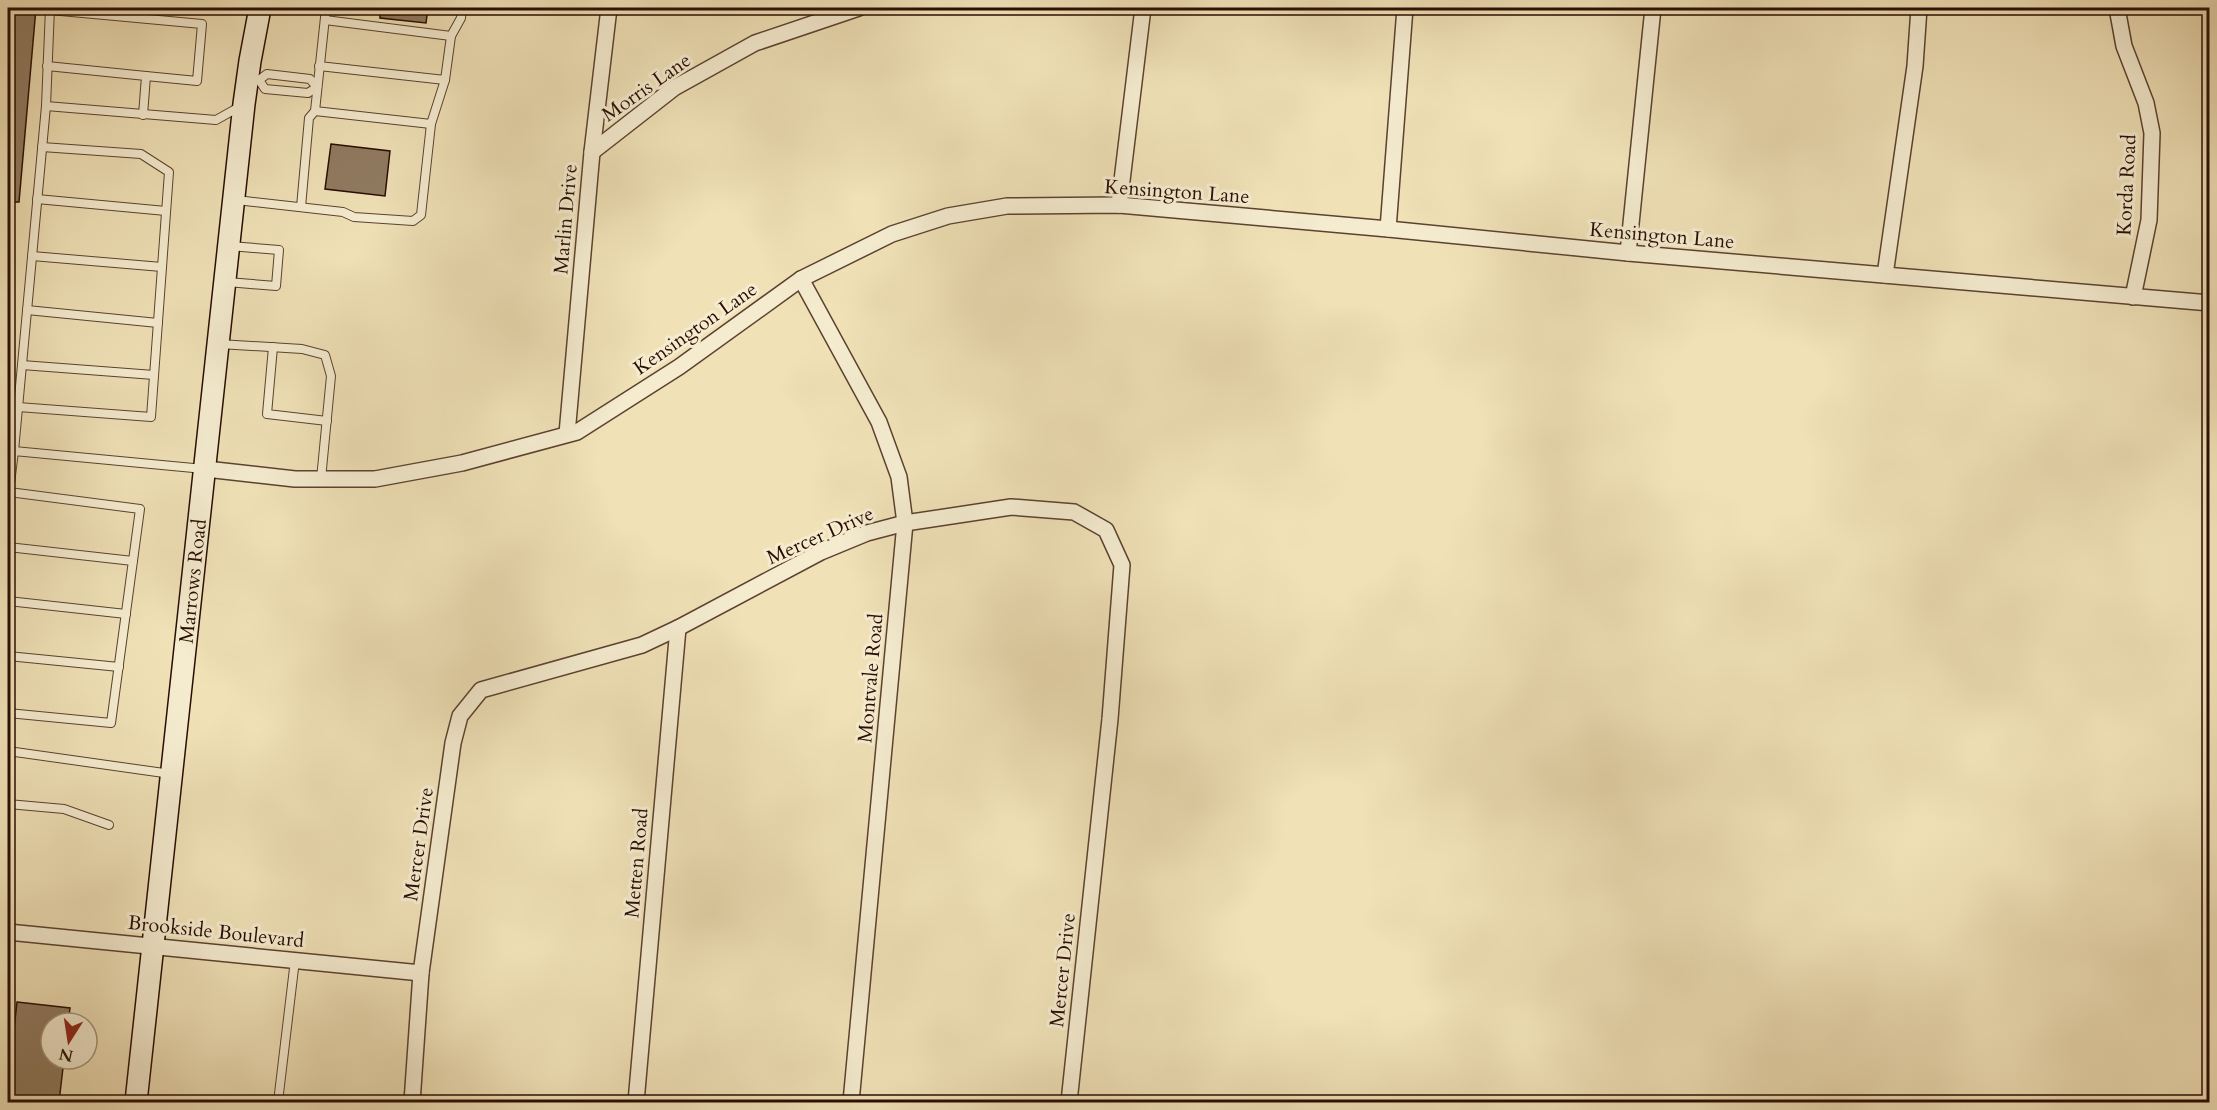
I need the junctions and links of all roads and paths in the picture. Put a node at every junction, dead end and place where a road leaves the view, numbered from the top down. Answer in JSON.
{"nodes":[{"id":1,"x":249,"y":8,"type":"edge"},
{"id":2,"x":260,"y":8,"type":"edge"},
{"id":3,"x":326,"y":8,"type":"edge"},
{"id":4,"x":462,"y":8,"type":"edge"},
{"id":5,"x":609,"y":8,"type":"edge"},
{"id":6,"x":859,"y":8,"type":"edge"},
{"id":7,"x":1143,"y":8,"type":"edge"},
{"id":8,"x":1405,"y":8,"type":"edge"},
{"id":9,"x":1653,"y":8,"type":"edge"},
{"id":10,"x":1919,"y":8,"type":"edge"},
{"id":11,"x":2117,"y":8,"type":"edge"},
{"id":12,"x":50,"y":9,"type":"edge"},
{"id":13,"x":98,"y":10,"type":"edge"},
{"id":14,"x":325,"y":20,"type":"junction"},
{"id":15,"x":451,"y":36,"type":"junction"},
{"id":16,"x":47,"y":66,"type":"junction"},
{"id":17,"x":319,"y":66,"type":"junction"},
{"id":18,"x":252,"y":73,"type":"junction"},
{"id":19,"x":146,"y":76,"type":"junction"},
{"id":20,"x":445,"y":80,"type":"junction"},
{"id":21,"x":317,"y":87,"type":"junction"},
{"id":22,"x":244,"y":104,"type":"junction"},
{"id":23,"x":46,"y":106,"type":"junction"},
{"id":24,"x":315,"y":111,"type":"junction"},
{"id":25,"x":143,"y":115,"type":"junction"},
{"id":26,"x":430,"y":124,"type":"junction"},
{"id":27,"x":42,"y":147,"type":"junction"},
{"id":28,"x":592,"y":152,"type":"junction"},
{"id":29,"x":37,"y":199,"type":"junction"},
{"id":30,"x":234,"y":200,"type":"junction"},
{"id":31,"x":1119,"y":206,"type":"junction"},
{"id":32,"x":301,"y":207,"type":"junction"},
{"id":33,"x":166,"y":211,"type":"junction"},
{"id":34,"x":1388,"y":229,"type":"junction"},
{"id":35,"x":230,"y":246,"type":"junction"},
{"id":36,"x":1628,"y":253,"type":"junction"},
{"id":37,"x":32,"y":256,"type":"junction"},
{"id":38,"x":162,"y":267,"type":"junction"},
{"id":39,"x":1885,"y":275,"type":"junction"},
{"id":40,"x":801,"y":279,"type":"junction"},
{"id":41,"x":226,"y":282,"type":"junction"},
{"id":42,"x":2133,"y":297,"type":"junction"},
{"id":43,"x":2210,"y":303,"type":"edge"},
{"id":44,"x":27,"y":310,"type":"junction"},
{"id":45,"x":158,"y":323,"type":"junction"},
{"id":46,"x":219,"y":344,"type":"junction"},
{"id":47,"x":273,"y":347,"type":"junction"},
{"id":48,"x":22,"y":365,"type":"junction"},
{"id":49,"x":154,"y":375,"type":"junction"},
{"id":50,"x":18,"y":407,"type":"junction"},
{"id":51,"x":327,"y":422,"type":"junction"},
{"id":52,"x":567,"y":434,"type":"junction"},
{"id":53,"x":14,"y":451,"type":"junction"},
{"id":54,"x":206,"y":469,"type":"junction"},
{"id":55,"x":321,"y":479,"type":"junction"},
{"id":56,"x":8,"y":496,"type":"edge"},
{"id":57,"x":905,"y":523,"type":"junction"},
{"id":58,"x":8,"y":547,"type":"edge"},
{"id":59,"x":133,"y":561,"type":"junction"},
{"id":60,"x":8,"y":601,"type":"edge"},
{"id":61,"x":126,"y":614,"type":"junction"},
{"id":62,"x":678,"y":628,"type":"junction"},
{"id":63,"x":8,"y":656,"type":"edge"},
{"id":64,"x":119,"y":667,"type":"junction"},
{"id":65,"x":8,"y":713,"type":"edge"},
{"id":66,"x":8,"y":751,"type":"edge"},
{"id":67,"x":172,"y":774,"type":"junction"},
{"id":68,"x":8,"y":804,"type":"edge"},
{"id":69,"x":109,"y":825,"type":"dead end"},
{"id":70,"x":8,"y":932,"type":"edge"},
{"id":71,"x":153,"y":946,"type":"junction"},
{"id":72,"x":295,"y":960,"type":"junction"},
{"id":73,"x":421,"y":973,"type":"junction"},
{"id":74,"x":136,"y":1102,"type":"edge"},
{"id":75,"x":278,"y":1102,"type":"edge"},
{"id":76,"x":412,"y":1102,"type":"edge"},
{"id":77,"x":636,"y":1102,"type":"edge"},
{"id":78,"x":851,"y":1102,"type":"edge"},
{"id":79,"x":1069,"y":1102,"type":"edge"}],
"edges":[{"from":1,"to":18,"type":"street","name":"Marrows Road"},
{"from":2,"to":18,"type":"street","name":"Marrows Road"},
{"from":3,"to":14,"type":"lane"},
{"from":4,"to":15,"type":"lane"},
{"from":5,"to":28,"type":"street","name":"Marlin Drive"},
{"from":6,"to":28,"type":"street","name":"Morris Lane"},
{"from":7,"to":31,"type":"street"},
{"from":8,"to":34,"type":"street"},
{"from":9,"to":36,"type":"street"},
{"from":10,"to":39,"type":"street"},
{"from":11,"to":42,"type":"street","name":"Korda Road"},
{"from":12,"to":13,"type":"lane"},
{"from":12,"to":16,"type":"lane"},
{"from":13,"to":19,"type":"lane"},
{"from":14,"to":15,"type":"lane"},
{"from":14,"to":17,"type":"lane"},
{"from":15,"to":20,"type":"lane"},
{"from":16,"to":19,"type":"lane"},
{"from":16,"to":23,"type":"lane"},
{"from":17,"to":20,"type":"lane"},
{"from":17,"to":21,"type":"lane"},
{"from":18,"to":21,"type":"lane"},
{"from":18,"to":21,"type":"lane"},
{"from":18,"to":22,"type":"street","name":"Marrows Road"},
{"from":19,"to":25,"type":"lane"},
{"from":20,"to":26,"type":"lane"},
{"from":21,"to":24,"type":"lane"},
{"from":22,"to":25,"type":"lane"},
{"from":22,"to":30,"type":"street","name":"Marrows Road"},
{"from":23,"to":25,"type":"lane"},
{"from":23,"to":27,"type":"lane"},
{"from":24,"to":26,"type":"lane"},
{"from":24,"to":32,"type":"lane"},
{"from":26,"to":32,"type":"lane"},
{"from":27,"to":29,"type":"lane"},
{"from":27,"to":33,"type":"lane"},
{"from":28,"to":52,"type":"street","name":"Marlin Drive"},
{"from":29,"to":33,"type":"lane"},
{"from":29,"to":37,"type":"lane"},
{"from":30,"to":32,"type":"lane"},
{"from":30,"to":35,"type":"street","name":"Marrows Road"},
{"from":31,"to":34,"type":"street","name":"Kensington Lane"},
{"from":31,"to":40,"type":"street","name":"Kensington Lane"},
{"from":33,"to":38,"type":"lane"},
{"from":34,"to":36,"type":"street","name":"Kensington Lane"},
{"from":35,"to":41,"type":"street","name":"Marrows Road"},
{"from":35,"to":41,"type":"lane"},
{"from":36,"to":39,"type":"street","name":"Kensington Lane"},
{"from":37,"to":38,"type":"lane"},
{"from":37,"to":44,"type":"lane"},
{"from":38,"to":45,"type":"lane"},
{"from":39,"to":42,"type":"street","name":"Kensington Lane"},
{"from":40,"to":52,"type":"street","name":"Kensington Lane"},
{"from":40,"to":57,"type":"street","name":"Montvale Road"},
{"from":41,"to":46,"type":"street","name":"Marrows Road"},
{"from":42,"to":43,"type":"street","name":"Kensington Lane"},
{"from":44,"to":45,"type":"lane"},
{"from":44,"to":48,"type":"lane"},
{"from":45,"to":49,"type":"lane"},
{"from":46,"to":47,"type":"lane"},
{"from":46,"to":54,"type":"street","name":"Marrows Road"},
{"from":47,"to":51,"type":"lane"},
{"from":47,"to":51,"type":"lane"},
{"from":48,"to":49,"type":"lane"},
{"from":48,"to":50,"type":"lane"},
{"from":49,"to":50,"type":"lane"},
{"from":50,"to":53,"type":"lane"},
{"from":51,"to":55,"type":"lane"},
{"from":52,"to":55,"type":"street","name":"Kensington Lane"},
{"from":53,"to":54,"type":"lane"},
{"from":53,"to":56,"type":"lane"},
{"from":54,"to":55,"type":"street","name":"Kensington Lane"},
{"from":54,"to":67,"type":"street","name":"Marrows Road"},
{"from":56,"to":59,"type":"lane"},
{"from":57,"to":62,"type":"street","name":"Mercer Drive"},
{"from":57,"to":78,"type":"street","name":"Montvale Road"},
{"from":57,"to":79,"type":"street","name":"Mercer Drive"},
{"from":58,"to":59,"type":"lane"},
{"from":59,"to":61,"type":"lane"},
{"from":60,"to":61,"type":"lane"},
{"from":61,"to":64,"type":"lane"},
{"from":62,"to":73,"type":"street","name":"Mercer Drive"},
{"from":62,"to":77,"type":"street","name":"Metten Road"},
{"from":63,"to":64,"type":"lane"},
{"from":64,"to":65,"type":"lane"},
{"from":66,"to":67,"type":"lane"},
{"from":67,"to":71,"type":"street","name":"Marrows Road"},
{"from":68,"to":69,"type":"lane"},
{"from":70,"to":71,"type":"street","name":"Brookside Boulevard"},
{"from":71,"to":72,"type":"street","name":"Brookside Boulevard"},
{"from":71,"to":74,"type":"street","name":"Marrows Road"},
{"from":72,"to":73,"type":"street","name":"Brookside Boulevard"},
{"from":72,"to":75,"type":"lane"},
{"from":73,"to":76,"type":"street","name":"Mercer Drive"}]}
